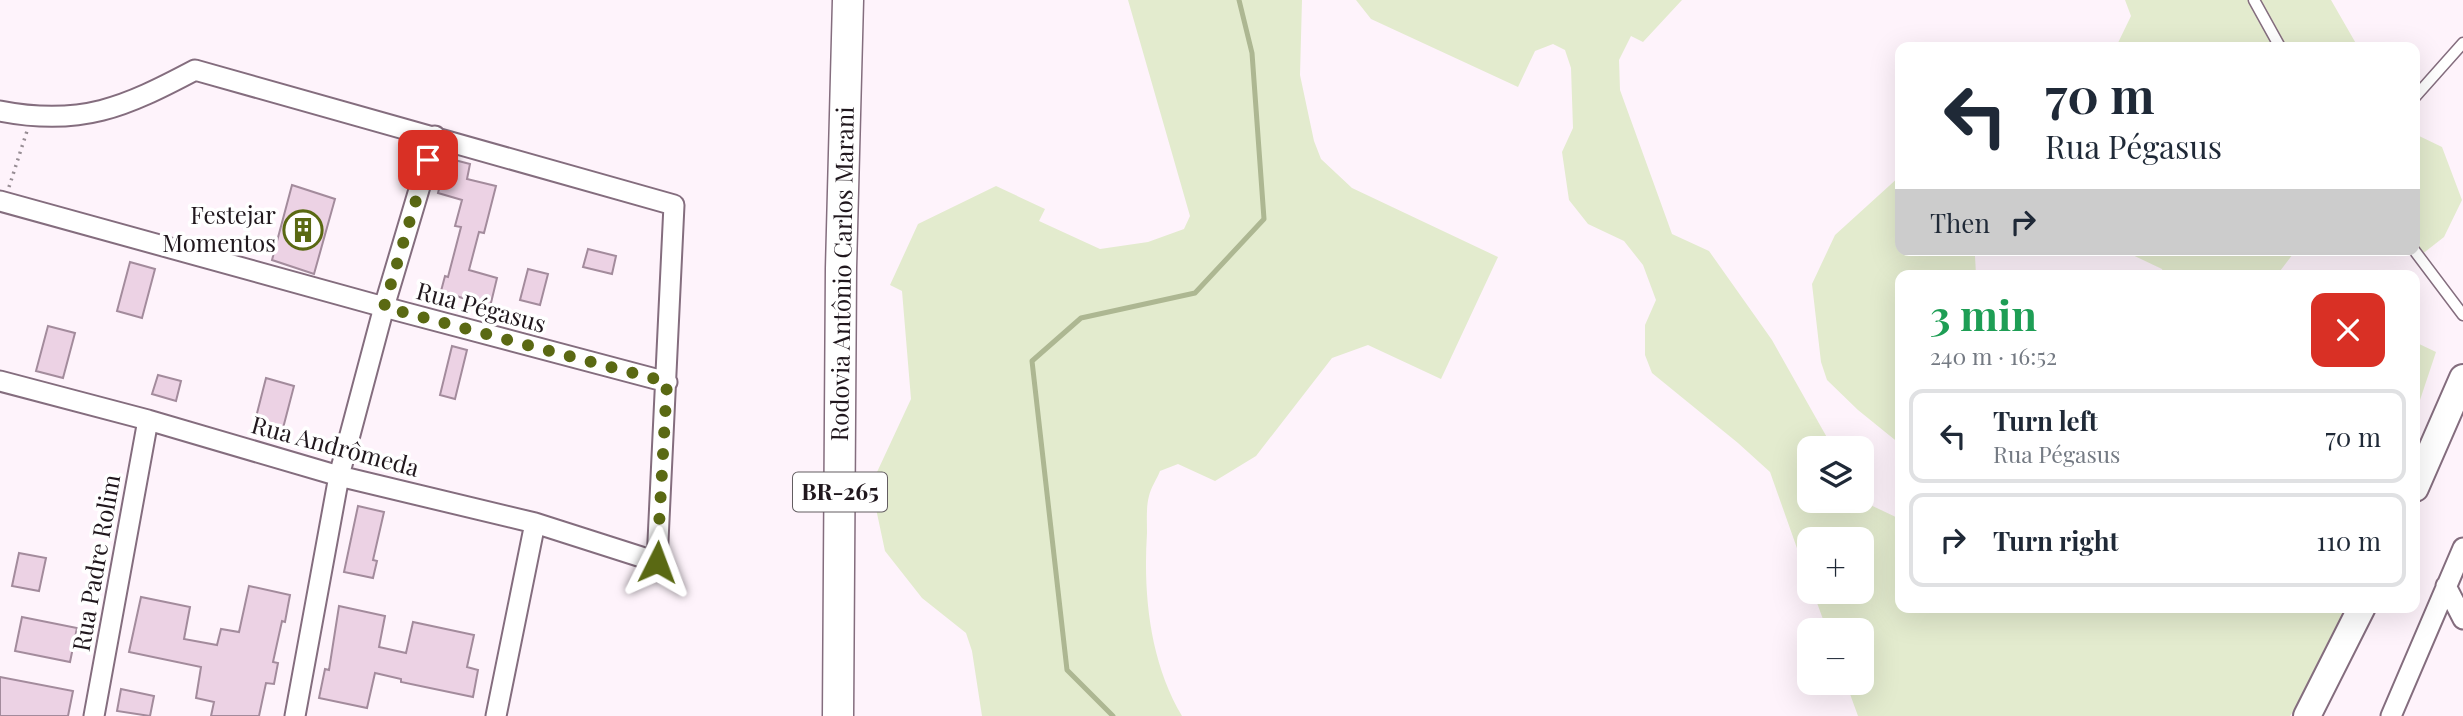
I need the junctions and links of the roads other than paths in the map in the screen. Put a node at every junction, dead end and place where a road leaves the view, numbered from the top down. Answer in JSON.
{"nodes":[{"id":1,"x":848,"y":0,"type":"edge"},
{"id":2,"x":2253,"y":0,"type":"edge"},
{"id":3,"x":2277,"y":42,"type":"edge"},
{"id":4,"x":2463,"y":43,"type":"edge"},
{"id":5,"x":2420,"y":91,"type":"edge"},
{"id":6,"x":0,"y":111,"type":"edge"},
{"id":7,"x":435,"y":136,"type":"junction"},
{"id":8,"x":1,"y":206,"type":"edge"},
{"id":9,"x":2419,"y":256,"type":"edge"},
{"id":10,"x":384,"y":307,"type":"junction"},
{"id":11,"x":2463,"y":315,"type":"edge"},
{"id":12,"x":2463,"y":379,"type":"edge"},
{"id":13,"x":0,"y":381,"type":"edge"},
{"id":14,"x":667,"y":382,"type":"junction"},
{"id":15,"x":148,"y":419,"type":"junction"},
{"id":16,"x":339,"y":476,"type":"junction"},
{"id":17,"x":2420,"y":477,"type":"edge"},
{"id":18,"x":535,"y":523,"type":"junction"},
{"id":19,"x":2463,"y":548,"type":"edge"},
{"id":20,"x":2446,"y":586,"type":"junction"},
{"id":21,"x":2359,"y":613,"type":"edge"},
{"id":22,"x":2463,"y":619,"type":"edge"},
{"id":23,"x":94,"y":716,"type":"edge"},
{"id":24,"x":295,"y":716,"type":"edge"},
{"id":25,"x":496,"y":716,"type":"edge"},
{"id":26,"x":838,"y":716,"type":"edge"},
{"id":27,"x":2306,"y":716,"type":"edge"},
{"id":28,"x":2390,"y":716,"type":"edge"}],
"edges":[{"from":1,"to":26,"type":"main road","name":"Rodovia Antônio Carlos Marani","number":"BR-265"},
{"from":2,"to":3,"type":"lane"},
{"from":4,"to":5,"type":"lane"},
{"from":6,"to":7,"type":"street"},
{"from":7,"to":10,"type":"street"},
{"from":7,"to":14,"type":"street"},
{"from":8,"to":10,"type":"street","name":"Rua Pégasus"},
{"from":9,"to":11,"type":"lane"},
{"from":10,"to":14,"type":"street","name":"Rua Pégasus"},
{"from":10,"to":16,"type":"street"},
{"from":12,"to":17,"type":"street"},
{"from":13,"to":15,"type":"street","name":"Rua Andrômeda"},
{"from":14,"to":18,"type":"street","name":"Rua Andrômeda"},
{"from":15,"to":16,"type":"street","name":"Rua Andrômeda"},
{"from":15,"to":23,"type":"street","name":"Rua Padre Rolim"},
{"from":16,"to":18,"type":"street","name":"Rua Andrômeda"},
{"from":16,"to":24,"type":"street"},
{"from":18,"to":25,"type":"street"},
{"from":19,"to":20,"type":"street"},
{"from":20,"to":22,"type":"street"},
{"from":20,"to":28,"type":"street"},
{"from":21,"to":27,"type":"street"}]}
